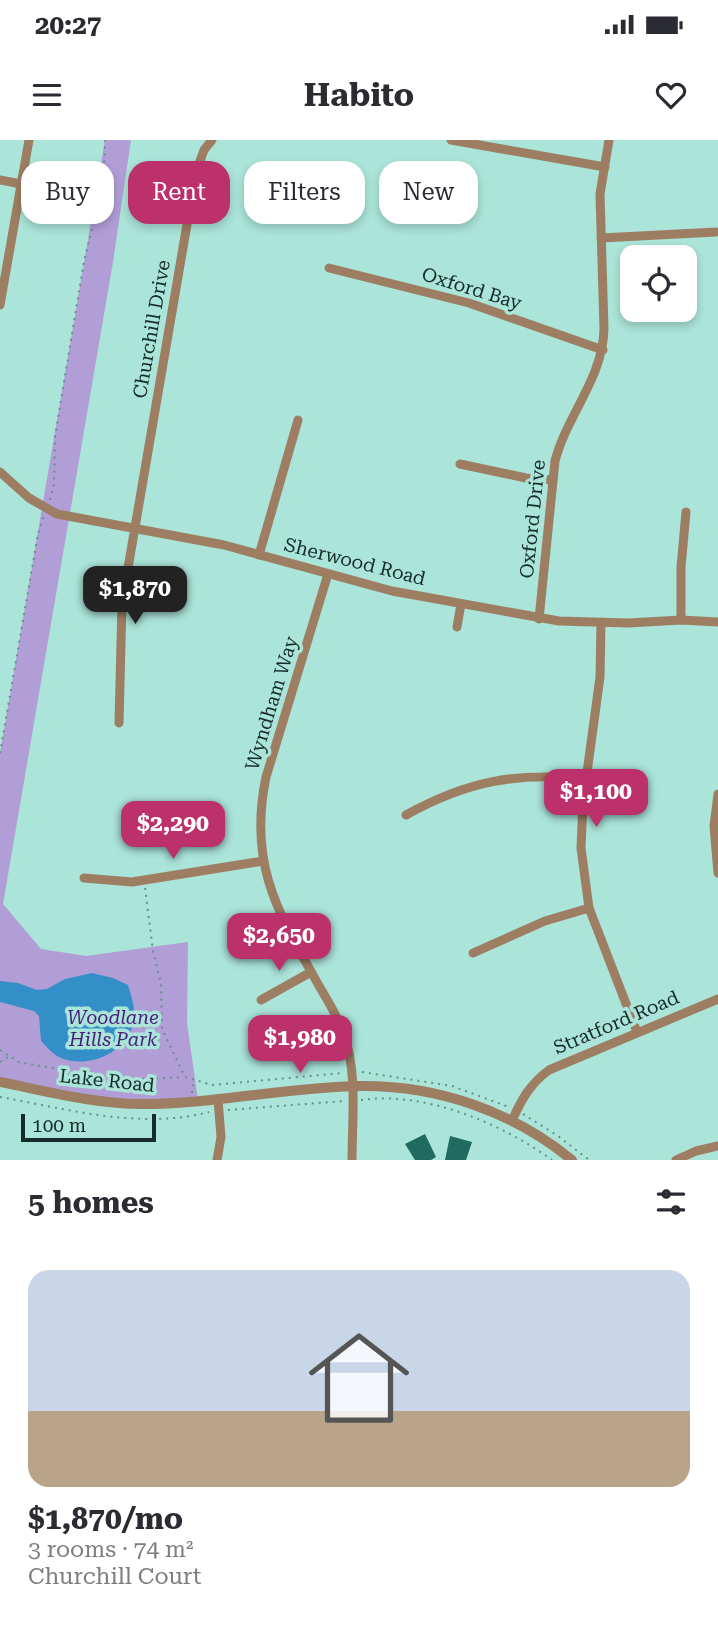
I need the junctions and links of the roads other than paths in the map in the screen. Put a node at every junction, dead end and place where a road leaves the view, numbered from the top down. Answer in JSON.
{"nodes":[{"id":1,"x":29,"y":140,"type":"edge"},
{"id":2,"x":212,"y":140,"type":"edge"},
{"id":3,"x":451,"y":140,"type":"edge"},
{"id":4,"x":609,"y":140,"type":"edge"},
{"id":5,"x":25,"y":161,"type":"edge"},
{"id":6,"x":605,"y":167,"type":"junction"},
{"id":7,"x":0,"y":180,"type":"edge"},
{"id":8,"x":21,"y":184,"type":"joint"},
{"id":9,"x":716,"y":232,"type":"edge"},
{"id":10,"x":601,"y":238,"type":"junction"},
{"id":11,"x":329,"y":268,"type":"dead end"},
{"id":12,"x":0,"y":305,"type":"edge"},
{"id":13,"x":603,"y":350,"type":"junction"},
{"id":14,"x":298,"y":420,"type":"dead end"},
{"id":15,"x":460,"y":464,"type":"dead end"},
{"id":16,"x":0,"y":472,"type":"edge"},
{"id":17,"x":553,"y":480,"type":"junction"},
{"id":18,"x":687,"y":512,"type":"dead end"},
{"id":19,"x":134,"y":528,"type":"junction"},
{"id":20,"x":259,"y":555,"type":"junction"},
{"id":21,"x":328,"y":574,"type":"junction"},
{"id":22,"x":461,"y":604,"type":"junction"},
{"id":23,"x":539,"y":619,"type":"junction"},
{"id":24,"x":681,"y":620,"type":"junction"},
{"id":25,"x":718,"y":622,"type":"edge"},
{"id":26,"x":601,"y":623,"type":"junction"},
{"id":27,"x":457,"y":627,"type":"dead end"},
{"id":28,"x":119,"y":723,"type":"dead end"},
{"id":29,"x":586,"y":779,"type":"junction"},
{"id":30,"x":718,"y":794,"type":"edge"},
{"id":31,"x":405,"y":815,"type":"dead end"},
{"id":32,"x":262,"y":861,"type":"junction"},
{"id":33,"x":718,"y":873,"type":"edge"},
{"id":34,"x":84,"y":878,"type":"dead end"},
{"id":35,"x":589,"y":908,"type":"junction"},
{"id":36,"x":472,"y":953,"type":"dead end"},
{"id":37,"x":311,"y":972,"type":"junction"},
{"id":38,"x":718,"y":999,"type":"edge"},
{"id":39,"x":261,"y":1000,"type":"dead end"},
{"id":40,"x":637,"y":1032,"type":"junction"},
{"id":41,"x":0,"y":1082,"type":"edge"},
{"id":42,"x":352,"y":1086,"type":"junction"},
{"id":43,"x":219,"y":1104,"type":"junction"},
{"id":44,"x":512,"y":1121,"type":"junction"},
{"id":45,"x":718,"y":1146,"type":"edge"},
{"id":46,"x":216,"y":1160,"type":"edge"},
{"id":47,"x":352,"y":1160,"type":"edge"},
{"id":48,"x":572,"y":1160,"type":"edge"},
{"id":49,"x":676,"y":1160,"type":"edge"}],
"edges":[{"from":1,"to":5,"type":"street"},
{"from":2,"to":19,"type":"street","name":"Churchill Drive"},
{"from":3,"to":6,"type":"street"},
{"from":4,"to":6,"type":"street","name":"Oxford Drive"},
{"from":6,"to":10,"type":"street","name":"Oxford Drive"},
{"from":7,"to":8,"type":"street"},
{"from":8,"to":12,"type":"street"},
{"from":9,"to":10,"type":"street"},
{"from":10,"to":13,"type":"street","name":"Oxford Drive"},
{"from":11,"to":13,"type":"street","name":"Oxford Bay"},
{"from":13,"to":17,"type":"street","name":"Oxford Drive"},
{"from":14,"to":20,"type":"street"},
{"from":15,"to":17,"type":"street"},
{"from":16,"to":19,"type":"street","name":"Sherwood Road"},
{"from":17,"to":23,"type":"street","name":"Oxford Drive"},
{"from":18,"to":24,"type":"street"},
{"from":19,"to":20,"type":"street","name":"Sherwood Road"},
{"from":19,"to":28,"type":"street","name":"Churchill Drive"},
{"from":20,"to":21,"type":"street","name":"Sherwood Road"},
{"from":21,"to":22,"type":"street","name":"Sherwood Road"},
{"from":21,"to":32,"type":"street","name":"Wyndham Way"},
{"from":22,"to":23,"type":"street","name":"Sherwood Road"},
{"from":22,"to":27,"type":"street"},
{"from":23,"to":26,"type":"street","name":"Sherwood Road"},
{"from":24,"to":25,"type":"street","name":"Sherwood Road"},
{"from":24,"to":26,"type":"street","name":"Sherwood Road"},
{"from":26,"to":29,"type":"street"},
{"from":29,"to":31,"type":"street"},
{"from":29,"to":35,"type":"street"},
{"from":30,"to":33,"type":"street"},
{"from":32,"to":34,"type":"street"},
{"from":32,"to":37,"type":"street","name":"Wyndham Way"},
{"from":35,"to":36,"type":"street"},
{"from":35,"to":40,"type":"street"},
{"from":37,"to":39,"type":"street"},
{"from":37,"to":42,"type":"street","name":"Wyndham Way"},
{"from":38,"to":40,"type":"street","name":"Stratford Road"},
{"from":40,"to":44,"type":"street","name":"Stratford Road"},
{"from":41,"to":43,"type":"street","name":"Lake Road"},
{"from":42,"to":43,"type":"street","name":"Lake Road"},
{"from":42,"to":44,"type":"street","name":"Lake Road"},
{"from":42,"to":47,"type":"street","name":"Wyndham Way"},
{"from":43,"to":46,"type":"street"},
{"from":44,"to":48,"type":"street","name":"Lake Road"},
{"from":45,"to":49,"type":"street"}]}
